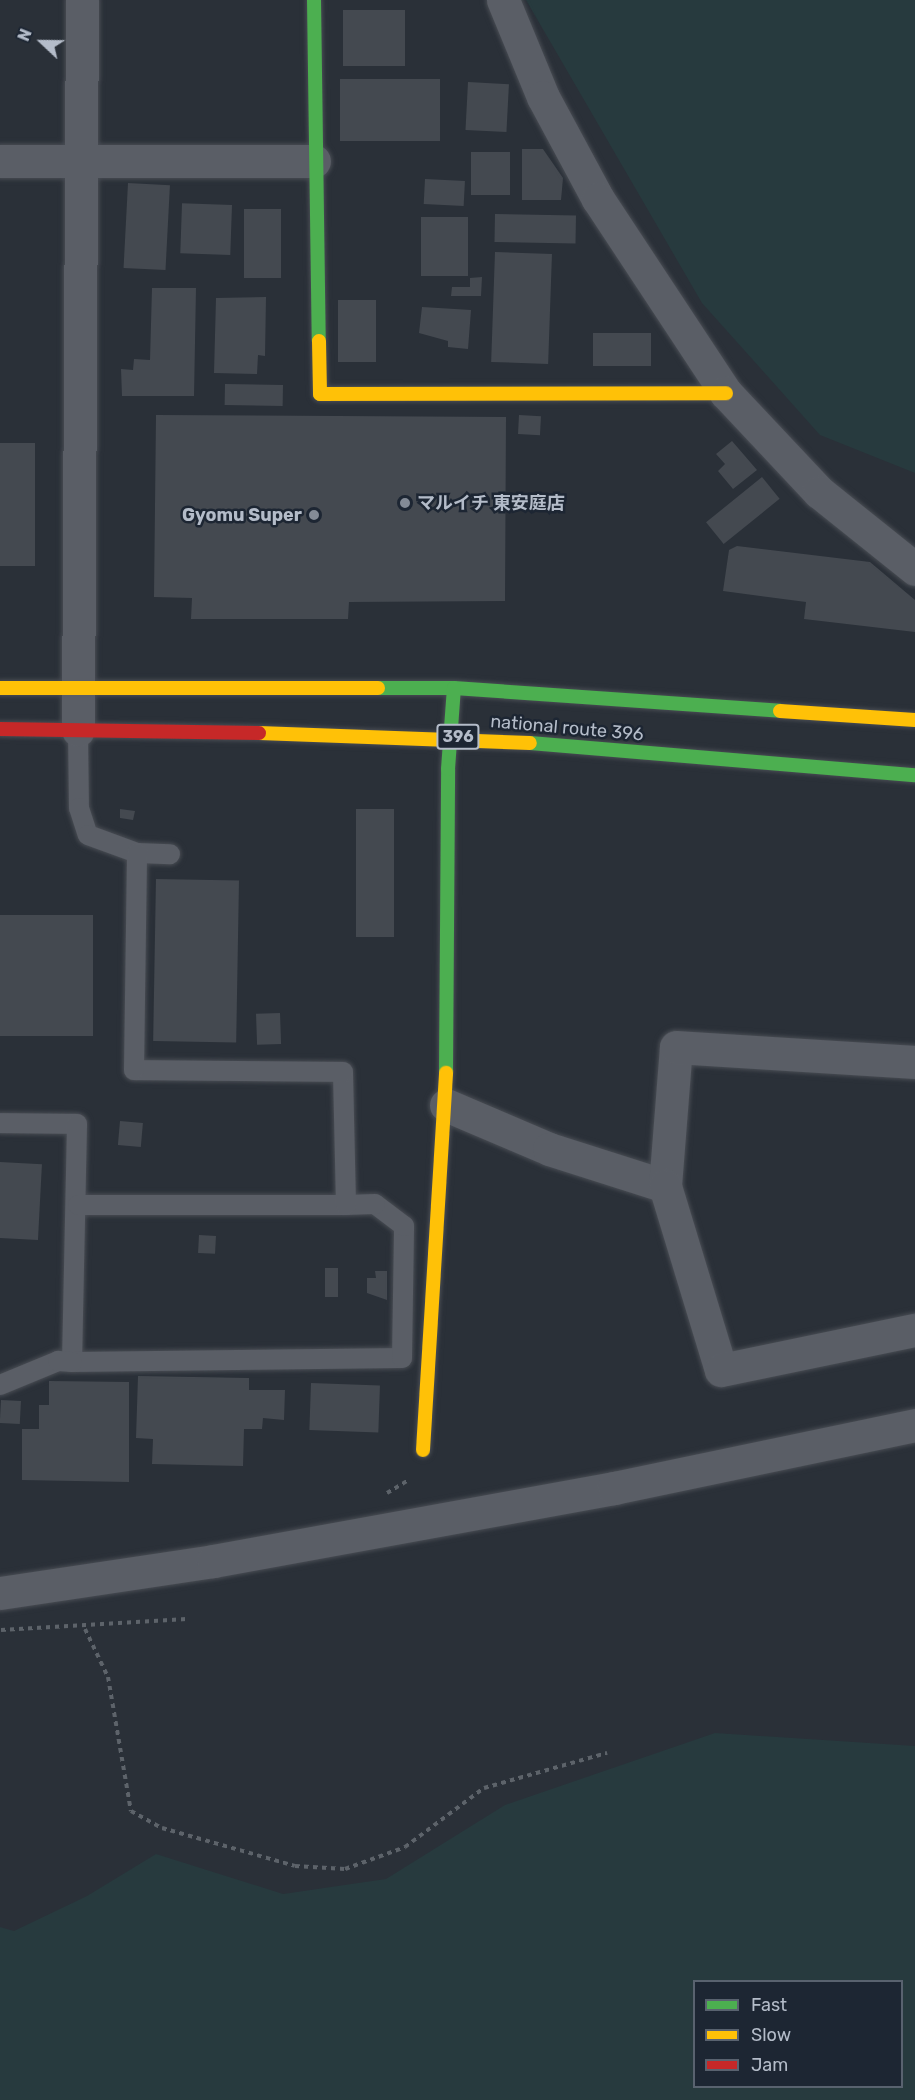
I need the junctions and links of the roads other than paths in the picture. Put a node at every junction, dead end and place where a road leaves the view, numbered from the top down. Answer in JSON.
{"nodes":[{"id":1,"x":82,"y":0,"type":"edge"},
{"id":2,"x":314,"y":0,"type":"edge"},
{"id":3,"x":503,"y":0,"type":"edge"},
{"id":4,"x":0,"y":160,"type":"edge"},
{"id":5,"x":81,"y":161,"type":"junction"},
{"id":6,"x":314,"y":161,"type":"junction"},
{"id":7,"x":726,"y":393,"type":"junction"},
{"id":8,"x":915,"y":569,"type":"edge"},
{"id":9,"x":0,"y":688,"type":"edge"},
{"id":10,"x":454,"y":688,"type":"junction"},
{"id":11,"x":79,"y":690,"type":"junction"},
{"id":12,"x":915,"y":720,"type":"edge"},
{"id":13,"x":0,"y":729,"type":"edge"},
{"id":14,"x":78,"y":730,"type":"junction"},
{"id":15,"x":450,"y":736,"type":"junction"},
{"id":16,"x":915,"y":775,"type":"edge"},
{"id":17,"x":137,"y":853,"type":"junction"},
{"id":18,"x":170,"y":854,"type":"dead end"},
{"id":19,"x":915,"y":1062,"type":"edge"},
{"id":20,"x":446,"y":1105,"type":"junction"},
{"id":21,"x":0,"y":1123,"type":"edge"},
{"id":22,"x":664,"y":1186,"type":"junction"},
{"id":23,"x":78,"y":1205,"type":"junction"},
{"id":24,"x":346,"y":1205,"type":"junction"},
{"id":25,"x":915,"y":1330,"type":"edge"},
{"id":26,"x":72,"y":1362,"type":"junction"},
{"id":27,"x":0,"y":1385,"type":"edge"},
{"id":28,"x":915,"y":1425,"type":"edge"},
{"id":29,"x":423,"y":1450,"type":"road end"},
{"id":30,"x":0,"y":1593,"type":"edge"}],
"edges":[{"from":1,"to":5,"type":"street"},
{"from":2,"to":6,"type":"main road"},
{"from":3,"to":7,"type":"street"},
{"from":4,"to":5,"type":"street"},
{"from":5,"to":6,"type":"street"},
{"from":5,"to":11,"type":"street"},
{"from":6,"to":7,"type":"main road"},
{"from":7,"to":8,"type":"street"},
{"from":9,"to":11,"type":"main road","name":"national route 396"},
{"from":10,"to":11,"type":"main road","name":"national route 396"},
{"from":10,"to":12,"type":"main road","name":"national route 396"},
{"from":10,"to":15,"type":"main road"},
{"from":11,"to":14,"type":"street"},
{"from":13,"to":14,"type":"main road","name":"national route 396","number":"396"},
{"from":14,"to":15,"type":"main road","name":"national route 396","number":"396"},
{"from":14,"to":17,"type":"lane"},
{"from":15,"to":16,"type":"main road","name":"national route 396","number":"396"},
{"from":15,"to":20,"type":"main road"},
{"from":17,"to":18,"type":"lane"},
{"from":17,"to":24,"type":"lane"},
{"from":19,"to":22,"type":"street"},
{"from":20,"to":22,"type":"street"},
{"from":20,"to":29,"type":"main road"},
{"from":21,"to":23,"type":"lane"},
{"from":22,"to":25,"type":"street"},
{"from":23,"to":24,"type":"lane"},
{"from":23,"to":26,"type":"lane"},
{"from":24,"to":26,"type":"lane"},
{"from":26,"to":27,"type":"lane"},
{"from":28,"to":30,"type":"street"}]}
